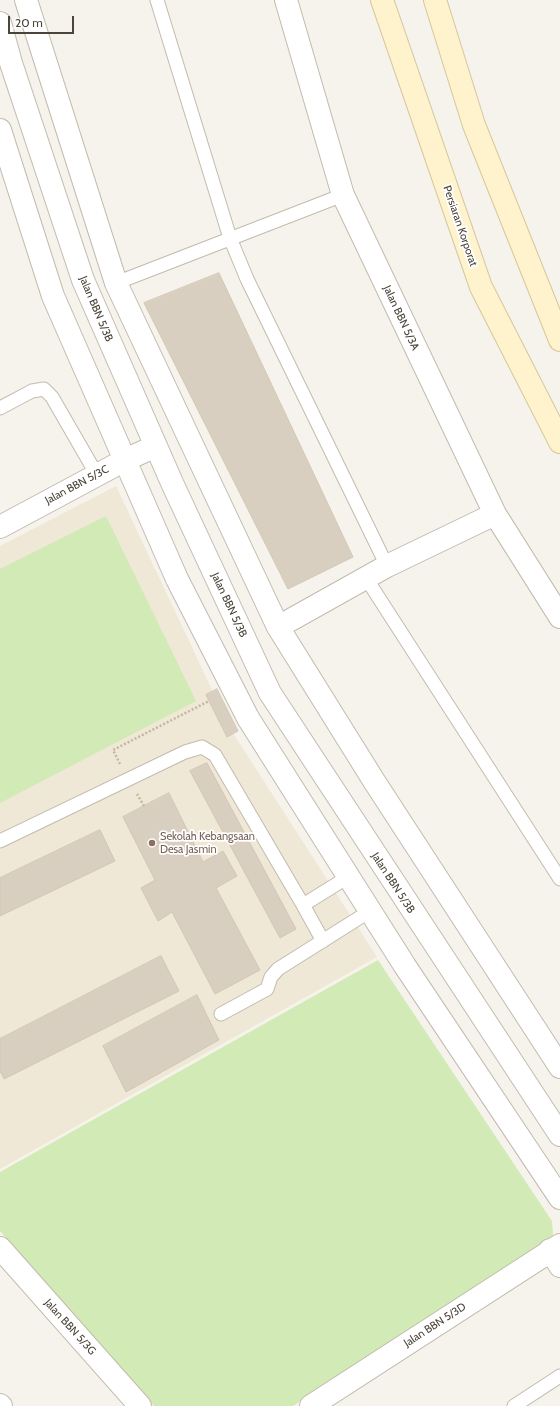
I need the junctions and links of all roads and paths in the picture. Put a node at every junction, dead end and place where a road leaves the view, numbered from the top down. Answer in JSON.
{"nodes":[{"id":1,"x":26,"y":0,"type":"edge"},
{"id":2,"x":157,"y":0,"type":"edge"},
{"id":3,"x":286,"y":0,"type":"edge"},
{"id":4,"x":382,"y":0,"type":"edge"},
{"id":5,"x":435,"y":0,"type":"edge"},
{"id":6,"x":0,"y":23,"type":"edge"},
{"id":7,"x":0,"y":130,"type":"edge"},
{"id":8,"x":343,"y":195,"type":"junction"},
{"id":9,"x":230,"y":238,"type":"junction"},
{"id":10,"x":116,"y":283,"type":"junction"},
{"id":11,"x":560,"y":340,"type":"edge"},
{"id":12,"x":0,"y":408,"type":"edge"},
{"id":13,"x":560,"y":442,"type":"edge"},
{"id":14,"x":156,"y":446,"type":"junction"},
{"id":15,"x":125,"y":460,"type":"junction"},
{"id":16,"x":97,"y":475,"type":"junction"},
{"id":17,"x":495,"y":514,"type":"junction"},
{"id":18,"x":0,"y":527,"type":"edge"},
{"id":19,"x":387,"y":566,"type":"junction"},
{"id":20,"x":366,"y":578,"type":"junction"},
{"id":21,"x":560,"y":617,"type":"edge"},
{"id":22,"x":278,"y":627,"type":"junction"},
{"id":23,"x":209,"y":701,"type":"dead end"},
{"id":24,"x":121,"y":764,"type":"dead end"},
{"id":25,"x":136,"y":792,"type":"dead end"},
{"id":26,"x":144,"y":806,"type":"dead end"},
{"id":27,"x":0,"y":841,"type":"edge"},
{"id":28,"x":348,"y":877,"type":"junction"},
{"id":29,"x":560,"y":879,"type":"edge"},
{"id":30,"x":303,"y":905,"type":"junction"},
{"id":31,"x":370,"y":911,"type":"junction"},
{"id":32,"x":323,"y":941,"type":"junction"},
{"id":33,"x":221,"y":1014,"type":"dead end"},
{"id":34,"x":560,"y":1067,"type":"edge"},
{"id":35,"x":560,"y":1135,"type":"edge"},
{"id":36,"x":560,"y":1198,"type":"edge"},
{"id":37,"x":0,"y":1248,"type":"edge"},
{"id":38,"x":557,"y":1254,"type":"edge"},
{"id":39,"x":560,"y":1376,"type":"edge"},
{"id":40,"x":140,"y":1406,"type":"edge"},
{"id":41,"x":311,"y":1406,"type":"edge"},
{"id":42,"x":514,"y":1406,"type":"edge"}],
"edges":[{"from":1,"to":10,"type":"street"},
{"from":2,"to":9,"type":"lane"},
{"from":3,"to":8,"type":"street","name":"Jalan BBN 5/3A"},
{"from":4,"to":13,"type":"main road","name":"Persiaran Korporat"},
{"from":5,"to":11,"type":"main road"},
{"from":6,"to":14,"type":"street","name":"Jalan BBN 5/3B"},
{"from":7,"to":15,"type":"street"},
{"from":8,"to":9,"type":"lane"},
{"from":8,"to":17,"type":"street","name":"Jalan BBN 5/3A"},
{"from":9,"to":10,"type":"lane"},
{"from":9,"to":19,"type":"lane"},
{"from":10,"to":22,"type":"street"},
{"from":12,"to":16,"type":"lane"},
{"from":14,"to":15,"type":"street","name":"Jalan BBN 5/3C"},
{"from":14,"to":35,"type":"street","name":"Jalan BBN 5/3B"},
{"from":15,"to":16,"type":"street","name":"Jalan BBN 5/3C"},
{"from":15,"to":28,"type":"street"},
{"from":16,"to":18,"type":"street","name":"Jalan BBN 5/3C"},
{"from":17,"to":19,"type":"street"},
{"from":17,"to":21,"type":"street","name":"Jalan BBN 5/3A"},
{"from":19,"to":20,"type":"street"},
{"from":20,"to":22,"type":"street"},
{"from":20,"to":29,"type":"lane"},
{"from":22,"to":34,"type":"street"},
{"from":23,"to":24,"type":"path"},
{"from":25,"to":26,"type":"path"},
{"from":27,"to":30,"type":"lane"},
{"from":28,"to":30,"type":"lane"},
{"from":28,"to":31,"type":"street"},
{"from":30,"to":32,"type":"lane"},
{"from":31,"to":32,"type":"lane"},
{"from":31,"to":36,"type":"street"},
{"from":32,"to":33,"type":"lane"},
{"from":37,"to":40,"type":"street","name":"Jalan BBN 5/3G"},
{"from":38,"to":41,"type":"street","name":"Jalan BBN 5/3D"},
{"from":39,"to":42,"type":"lane"}]}
